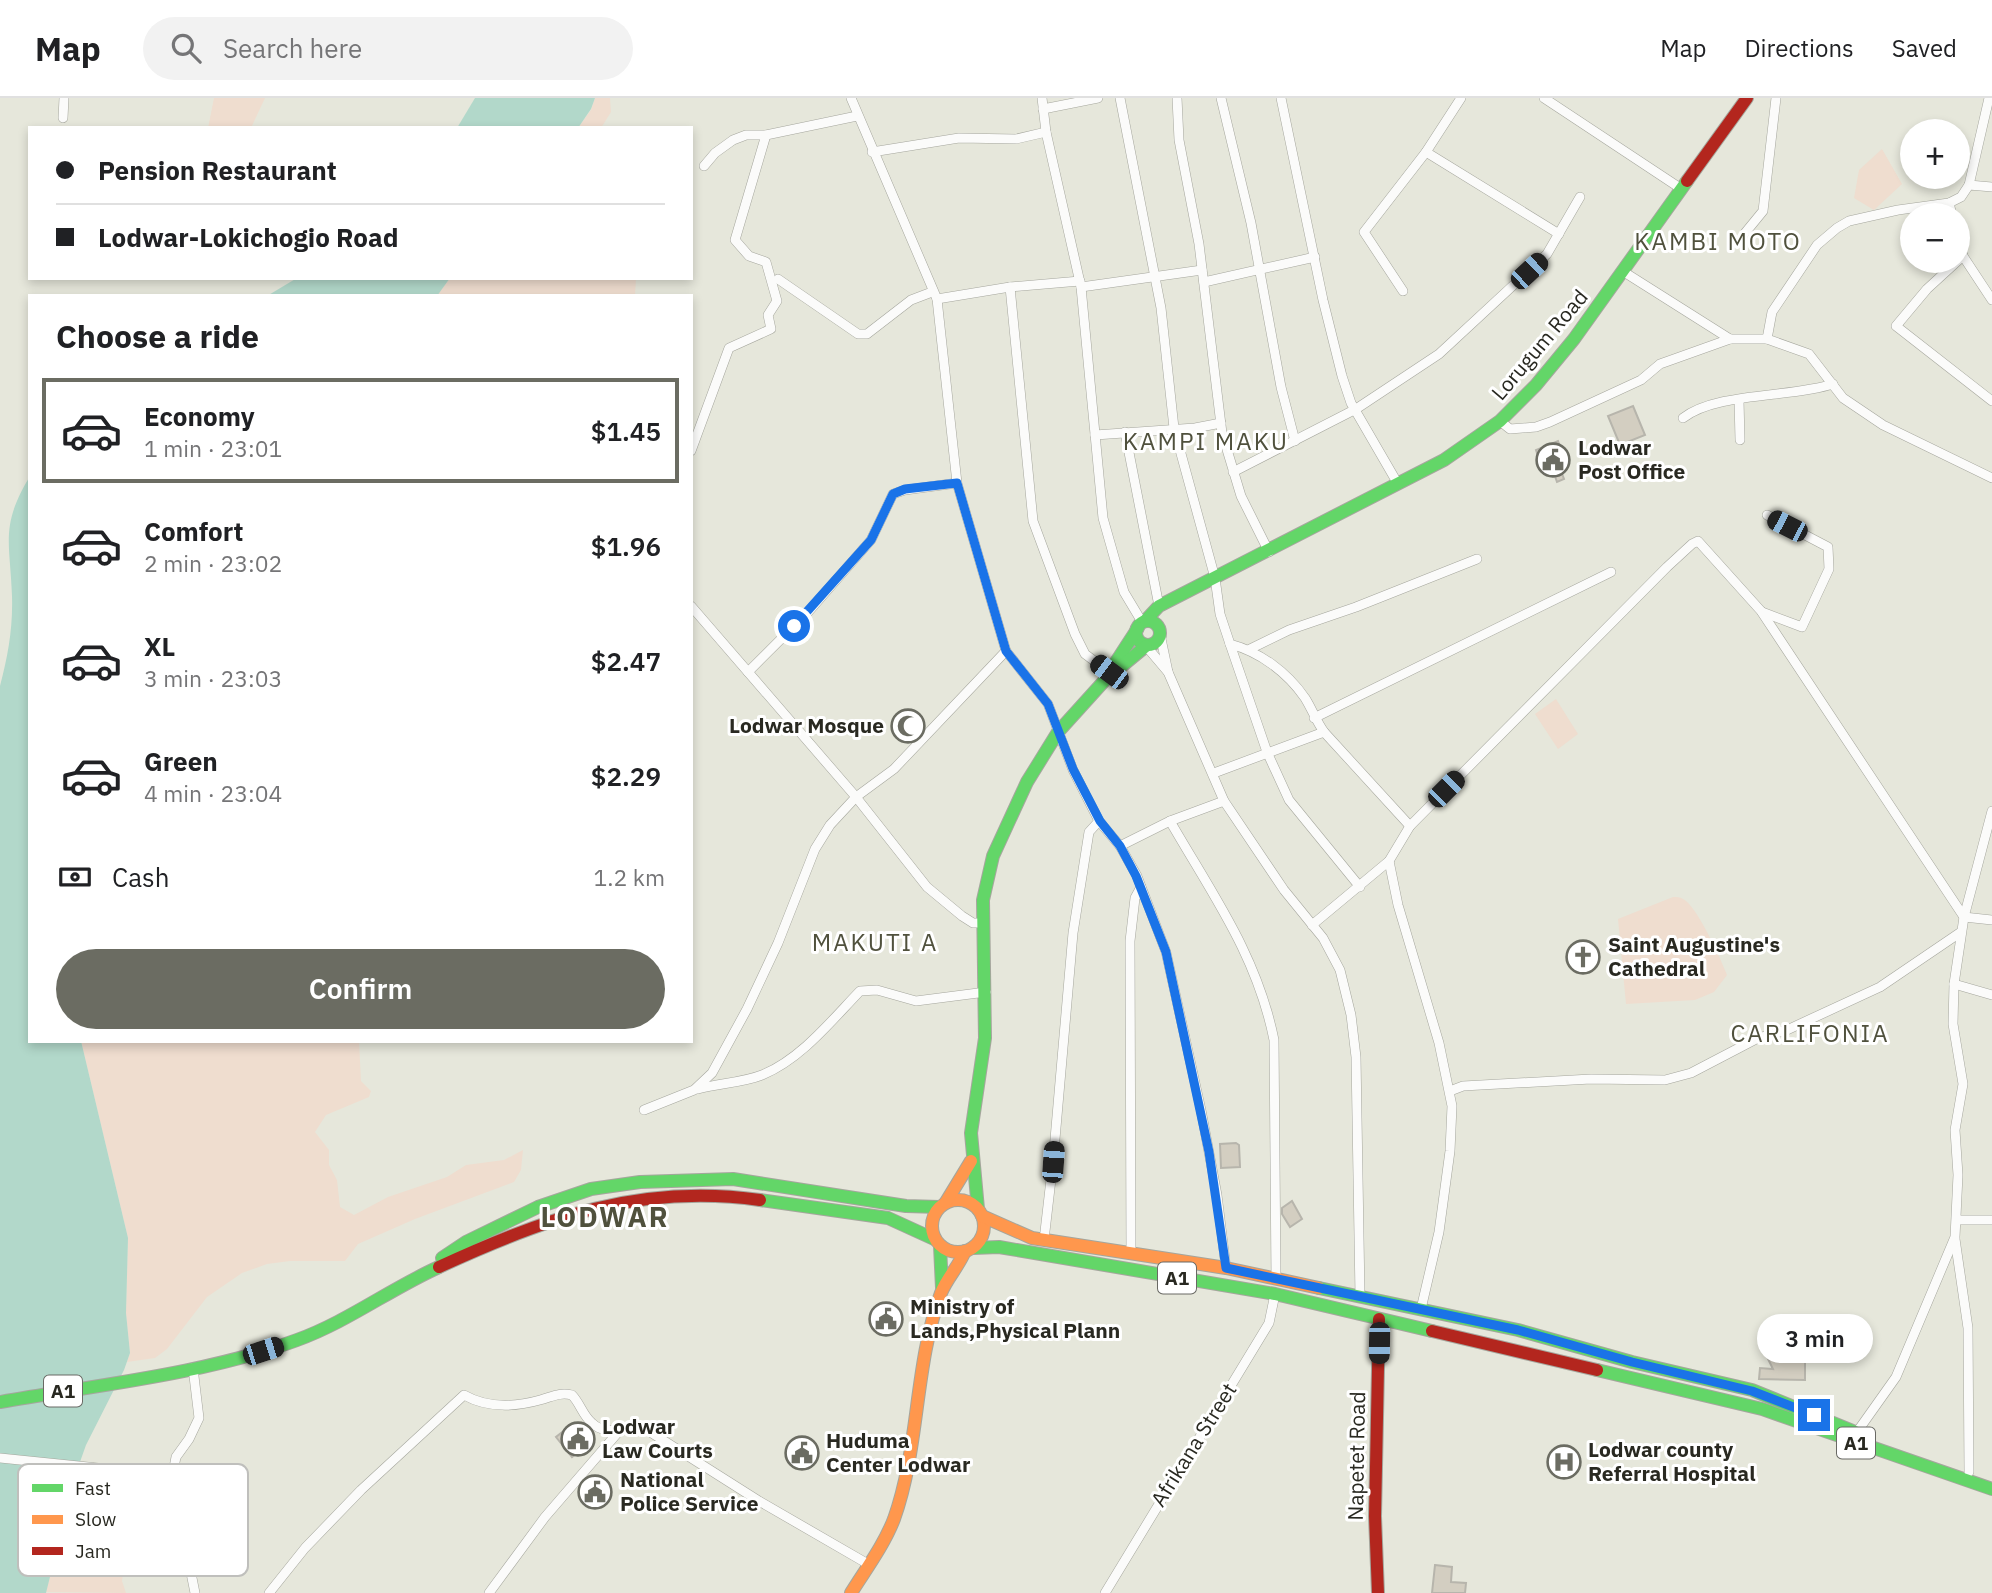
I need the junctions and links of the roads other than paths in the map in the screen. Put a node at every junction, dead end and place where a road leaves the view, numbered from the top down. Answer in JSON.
{"nodes":[{"id":1,"x":64,"y":98,"type":"edge"},
{"id":2,"x":851,"y":98,"type":"edge"},
{"id":3,"x":1042,"y":98,"type":"edge"},
{"id":4,"x":1098,"y":98,"type":"edge"},
{"id":5,"x":1119,"y":98,"type":"edge"},
{"id":6,"x":1177,"y":98,"type":"edge"},
{"id":7,"x":1221,"y":98,"type":"edge"},
{"id":8,"x":1281,"y":98,"type":"edge"},
{"id":9,"x":1461,"y":98,"type":"edge"},
{"id":10,"x":1544,"y":98,"type":"edge"},
{"id":11,"x":1747,"y":98,"type":"edge"},
{"id":12,"x":1776,"y":98,"type":"edge"},
{"id":13,"x":1989,"y":98,"type":"edge"},
{"id":14,"x":1044,"y":109,"type":"junction"},
{"id":15,"x":857,"y":116,"type":"junction"},
{"id":16,"x":63,"y":118,"type":"dead end"},
{"id":17,"x":1046,"y":132,"type":"junction"},
{"id":18,"x":766,"y":135,"type":"junction"},
{"id":19,"x":872,"y":152,"type":"junction"},
{"id":20,"x":1426,"y":152,"type":"junction"},
{"id":21,"x":704,"y":166,"type":"dead end"},
{"id":22,"x":1970,"y":182,"type":"edge"},
{"id":23,"x":1970,"y":186,"type":"edge"},
{"id":24,"x":1992,"y":187,"type":"edge"},
{"id":25,"x":1680,"y":188,"type":"junction"},
{"id":26,"x":1967,"y":189,"type":"edge"},
{"id":27,"x":1580,"y":197,"type":"dead end"},
{"id":28,"x":1949,"y":203,"type":"edge"},
{"id":29,"x":1900,"y":210,"type":"edge"},
{"id":30,"x":1745,"y":233,"type":"dead end"},
{"id":31,"x":1559,"y":234,"type":"junction"},
{"id":32,"x":1315,"y":257,"type":"junction"},
{"id":33,"x":1970,"y":267,"type":"edge"},
{"id":34,"x":1202,"y":270,"type":"junction"},
{"id":35,"x":1259,"y":270,"type":"junction"},
{"id":36,"x":1624,"y":272,"type":"junction"},
{"id":37,"x":1944,"y":273,"type":"edge"},
{"id":38,"x":1155,"y":275,"type":"junction"},
{"id":39,"x":778,"y":279,"type":"dead end"},
{"id":40,"x":1204,"y":282,"type":"junction"},
{"id":41,"x":1081,"y":284,"type":"junction"},
{"id":42,"x":1010,"y":287,"type":"junction"},
{"id":43,"x":1403,"y":291,"type":"dead end"},
{"id":44,"x":935,"y":295,"type":"junction"},
{"id":45,"x":1992,"y":300,"type":"edge"},
{"id":46,"x":1730,"y":339,"type":"junction"},
{"id":47,"x":1768,"y":339,"type":"junction"},
{"id":48,"x":1833,"y":384,"type":"junction"},
{"id":49,"x":1739,"y":400,"type":"junction"},
{"id":50,"x":1992,"y":401,"type":"edge"},
{"id":51,"x":1356,"y":408,"type":"junction"},
{"id":52,"x":1683,"y":418,"type":"dead end"},
{"id":53,"x":1500,"y":421,"type":"junction"},
{"id":54,"x":1221,"y":424,"type":"junction"},
{"id":55,"x":1174,"y":428,"type":"junction"},
{"id":56,"x":1125,"y":432,"type":"junction"},
{"id":57,"x":1095,"y":435,"type":"junction"},
{"id":58,"x":1740,"y":440,"type":"dead end"},
{"id":59,"x":1296,"y":441,"type":"junction"},
{"id":60,"x":693,"y":446,"type":"edge"},
{"id":61,"x":1233,"y":472,"type":"junction"},
{"id":62,"x":1992,"y":478,"type":"edge"},
{"id":63,"x":957,"y":483,"type":"junction"},
{"id":64,"x":1398,"y":484,"type":"junction"},
{"id":65,"x":1767,"y":516,"type":"dead end"},
{"id":66,"x":1269,"y":552,"type":"junction"},
{"id":67,"x":1477,"y":559,"type":"dead end"},
{"id":68,"x":1611,"y":572,"type":"dead end"},
{"id":69,"x":1215,"y":578,"type":"junction"},
{"id":70,"x":1181,"y":597,"type":"junction"},
{"id":71,"x":1159,"y":607,"type":"junction"},
{"id":72,"x":693,"y":608,"type":"edge"},
{"id":73,"x":1761,"y":611,"type":"junction"},
{"id":74,"x":1142,"y":624,"type":"junction"},
{"id":75,"x":1160,"y":631,"type":"junction"},
{"id":76,"x":1230,"y":643,"type":"junction"},
{"id":77,"x":1146,"y":646,"type":"junction"},
{"id":78,"x":1250,"y":649,"type":"junction"},
{"id":79,"x":1006,"y":651,"type":"junction"},
{"id":80,"x":748,"y":672,"type":"junction"},
{"id":81,"x":1168,"y":672,"type":"junction"},
{"id":82,"x":1107,"y":676,"type":"junction"},
{"id":83,"x":1314,"y":718,"type":"junction"},
{"id":84,"x":1058,"y":732,"type":"junction"},
{"id":85,"x":1324,"y":732,"type":"junction"},
{"id":86,"x":1267,"y":752,"type":"junction"},
{"id":87,"x":1214,"y":774,"type":"junction"},
{"id":88,"x":856,"y":797,"type":"junction"},
{"id":89,"x":1224,"y":801,"type":"junction"},
{"id":90,"x":1992,"y":811,"type":"edge"},
{"id":91,"x":1100,"y":821,"type":"junction"},
{"id":92,"x":1170,"y":821,"type":"junction"},
{"id":93,"x":1991,"y":822,"type":"edge"},
{"id":94,"x":1409,"y":826,"type":"junction"},
{"id":95,"x":1120,"y":846,"type":"junction"},
{"id":96,"x":1389,"y":861,"type":"junction"},
{"id":97,"x":1141,"y":887,"type":"junction"},
{"id":98,"x":1360,"y":887,"type":"junction"},
{"id":99,"x":1964,"y":917,"type":"junction"},
{"id":100,"x":1992,"y":920,"type":"edge"},
{"id":101,"x":982,"y":923,"type":"junction"},
{"id":102,"x":1312,"y":925,"type":"junction"},
{"id":103,"x":1961,"y":932,"type":"junction"},
{"id":104,"x":1954,"y":984,"type":"junction"},
{"id":105,"x":986,"y":992,"type":"junction"},
{"id":106,"x":1992,"y":995,"type":"edge"},
{"id":107,"x":694,"y":1090,"type":"junction"},
{"id":108,"x":1450,"y":1091,"type":"junction"},
{"id":109,"x":644,"y":1110,"type":"dead end"},
{"id":110,"x":971,"y":1161,"type":"junction"},
{"id":111,"x":943,"y":1205,"type":"junction"},
{"id":112,"x":980,"y":1212,"type":"junction"},
{"id":113,"x":1957,"y":1220,"type":"junction"},
{"id":114,"x":1992,"y":1220,"type":"edge"},
{"id":115,"x":1955,"y":1237,"type":"junction"},
{"id":116,"x":1044,"y":1240,"type":"junction"},
{"id":117,"x":937,"y":1243,"type":"junction"},
{"id":118,"x":969,"y":1250,"type":"junction"},
{"id":119,"x":1131,"y":1253,"type":"junction"},
{"id":120,"x":1226,"y":1268,"type":"junction"},
{"id":121,"x":419,"y":1276,"type":"junction"},
{"id":122,"x":1276,"y":1278,"type":"junction"},
{"id":123,"x":942,"y":1288,"type":"junction"},
{"id":124,"x":1275,"y":1294,"type":"junction"},
{"id":125,"x":1360,"y":1296,"type":"junction"},
{"id":126,"x":1421,"y":1309,"type":"junction"},
{"id":127,"x":1379,"y":1319,"type":"junction"},
{"id":128,"x":193,"y":1368,"type":"junction"},
{"id":129,"x":0,"y":1402,"type":"edge"},
{"id":130,"x":620,"y":1430,"type":"junction"},
{"id":131,"x":1857,"y":1432,"type":"junction"},
{"id":132,"x":0,"y":1458,"type":"edge"},
{"id":133,"x":59,"y":1464,"type":"edge"},
{"id":134,"x":175,"y":1464,"type":"edge"},
{"id":135,"x":1969,"y":1472,"type":"junction"},
{"id":136,"x":1992,"y":1480,"type":"edge"},
{"id":137,"x":1992,"y":1489,"type":"edge"},
{"id":138,"x":869,"y":1564,"type":"junction"},
{"id":139,"x":269,"y":1593,"type":"edge"},
{"id":140,"x":489,"y":1593,"type":"edge"},
{"id":141,"x":851,"y":1593,"type":"edge"},
{"id":142,"x":1105,"y":1593,"type":"edge"},
{"id":143,"x":1378,"y":1593,"type":"edge"}],
"edges":[{"from":1,"to":16,"type":"street"},
{"from":2,"to":15,"type":"street"},
{"from":3,"to":14,"type":"street"},
{"from":4,"to":14,"type":"street"},
{"from":5,"to":38,"type":"street"},
{"from":6,"to":34,"type":"street"},
{"from":7,"to":35,"type":"street"},
{"from":8,"to":32,"type":"street"},
{"from":9,"to":20,"type":"street"},
{"from":10,"to":25,"type":"street"},
{"from":11,"to":25,"type":"main road","name":"Lorugum Road"},
{"from":12,"to":30,"type":"street"},
{"from":13,"to":22,"type":"street"},
{"from":14,"to":17,"type":"street"},
{"from":15,"to":18,"type":"street"},
{"from":15,"to":19,"type":"street"},
{"from":17,"to":19,"type":"street"},
{"from":17,"to":41,"type":"street"},
{"from":18,"to":21,"type":"street"},
{"from":18,"to":60,"type":"street"},
{"from":19,"to":44,"type":"street"},
{"from":20,"to":31,"type":"street"},
{"from":20,"to":43,"type":"street"},
{"from":23,"to":24,"type":"street"},
{"from":25,"to":36,"type":"main road","name":"Lorugum Road"},
{"from":26,"to":28,"type":"street"},
{"from":27,"to":31,"type":"street"},
{"from":29,"to":47,"type":"street"},
{"from":31,"to":51,"type":"street"},
{"from":32,"to":35,"type":"street"},
{"from":32,"to":51,"type":"street"},
{"from":33,"to":45,"type":"street"},
{"from":34,"to":38,"type":"street"},
{"from":34,"to":40,"type":"street"},
{"from":35,"to":40,"type":"street"},
{"from":35,"to":59,"type":"street"},
{"from":36,"to":46,"type":"street"},
{"from":36,"to":53,"type":"main road","name":"Lorugum Road"},
{"from":37,"to":50,"type":"street"},
{"from":38,"to":41,"type":"street"},
{"from":38,"to":55,"type":"street"},
{"from":39,"to":44,"type":"street"},
{"from":40,"to":54,"type":"street"},
{"from":41,"to":42,"type":"street"},
{"from":41,"to":57,"type":"street"},
{"from":42,"to":44,"type":"street"},
{"from":42,"to":82,"type":"street"},
{"from":44,"to":63,"type":"street"},
{"from":46,"to":47,"type":"street"},
{"from":46,"to":53,"type":"street"},
{"from":47,"to":48,"type":"street"},
{"from":48,"to":49,"type":"street"},
{"from":48,"to":62,"type":"street"},
{"from":49,"to":52,"type":"street"},
{"from":49,"to":58,"type":"street"},
{"from":51,"to":59,"type":"street"},
{"from":51,"to":64,"type":"street"},
{"from":53,"to":64,"type":"main road","name":"Lorugum Road"},
{"from":54,"to":55,"type":"street"},
{"from":54,"to":61,"type":"street"},
{"from":55,"to":56,"type":"street"},
{"from":55,"to":69,"type":"street"},
{"from":56,"to":57,"type":"street"},
{"from":56,"to":71,"type":"street"},
{"from":57,"to":74,"type":"street"},
{"from":59,"to":61,"type":"street"},
{"from":61,"to":66,"type":"street"},
{"from":63,"to":79,"type":"street"},
{"from":63,"to":80,"type":"street"},
{"from":64,"to":66,"type":"main road","name":"Lorugum Road"},
{"from":65,"to":73,"type":"street"},
{"from":66,"to":69,"type":"main road","name":"Lorugum Road"},
{"from":67,"to":78,"type":"street"},
{"from":68,"to":83,"type":"street"},
{"from":69,"to":70,"type":"main road","name":"Lorugum Road"},
{"from":69,"to":76,"type":"street"},
{"from":70,"to":71,"type":"main road","name":"Lorugum Road"},
{"from":70,"to":75,"type":"main road"},
{"from":71,"to":74,"type":"main road"},
{"from":72,"to":80,"type":"street"},
{"from":73,"to":94,"type":"street"},
{"from":73,"to":99,"type":"street"},
{"from":74,"to":75,"type":"main road"},
{"from":74,"to":77,"type":"main road"},
{"from":74,"to":82,"type":"main road"},
{"from":75,"to":77,"type":"main road"},
{"from":75,"to":81,"type":"street"},
{"from":76,"to":78,"type":"street"},
{"from":76,"to":86,"type":"street"},
{"from":77,"to":81,"type":"street"},
{"from":77,"to":82,"type":"main road"},
{"from":78,"to":83,"type":"street"},
{"from":79,"to":84,"type":"street"},
{"from":79,"to":88,"type":"street"},
{"from":80,"to":88,"type":"street"},
{"from":81,"to":87,"type":"street"},
{"from":82,"to":84,"type":"main road"},
{"from":83,"to":85,"type":"street"},
{"from":84,"to":91,"type":"street"},
{"from":84,"to":101,"type":"main road"},
{"from":85,"to":86,"type":"street"},
{"from":85,"to":94,"type":"street"},
{"from":86,"to":87,"type":"street"},
{"from":86,"to":98,"type":"street"},
{"from":87,"to":89,"type":"street"},
{"from":88,"to":101,"type":"street"},
{"from":88,"to":107,"type":"street"},
{"from":89,"to":92,"type":"street"},
{"from":89,"to":102,"type":"street"},
{"from":90,"to":93,"type":"street"},
{"from":91,"to":95,"type":"street"},
{"from":91,"to":116,"type":"street"},
{"from":92,"to":95,"type":"street"},
{"from":92,"to":122,"type":"street"},
{"from":93,"to":99,"type":"street"},
{"from":94,"to":96,"type":"street"},
{"from":95,"to":97,"type":"street"},
{"from":96,"to":98,"type":"street"},
{"from":96,"to":108,"type":"street"},
{"from":97,"to":119,"type":"street"},
{"from":97,"to":120,"type":"street"},
{"from":98,"to":102,"type":"street"},
{"from":99,"to":100,"type":"street"},
{"from":99,"to":103,"type":"street"},
{"from":101,"to":105,"type":"main road"},
{"from":102,"to":125,"type":"street"},
{"from":103,"to":104,"type":"street"},
{"from":103,"to":108,"type":"street"},
{"from":104,"to":106,"type":"street"},
{"from":104,"to":113,"type":"street"},
{"from":105,"to":107,"type":"street"},
{"from":105,"to":110,"type":"main road"},
{"from":107,"to":109,"type":"street"},
{"from":108,"to":126,"type":"street"},
{"from":110,"to":111,"type":"main road"},
{"from":110,"to":112,"type":"main road"},
{"from":111,"to":112,"type":"main road","number":"A1"},
{"from":111,"to":117,"type":"main road"},
{"from":111,"to":121,"type":"main road","number":"A1"},
{"from":112,"to":116,"type":"main road","number":"A1"},
{"from":112,"to":118,"type":"main road"},
{"from":113,"to":114,"type":"street"},
{"from":113,"to":115,"type":"street"},
{"from":115,"to":131,"type":"street"},
{"from":115,"to":135,"type":"street"},
{"from":116,"to":119,"type":"main road","number":"A1"},
{"from":117,"to":118,"type":"main road","number":"A1"},
{"from":117,"to":121,"type":"main road","number":"A1"},
{"from":117,"to":123,"type":"main road"},
{"from":118,"to":123,"type":"main road"},
{"from":118,"to":124,"type":"main road","number":"A1"},
{"from":119,"to":120,"type":"main road","number":"A1"},
{"from":120,"to":122,"type":"main road","number":"A1"},
{"from":121,"to":128,"type":"main road","number":"A1"},
{"from":122,"to":125,"type":"main road","number":"A1"},
{"from":123,"to":138,"type":"main road"},
{"from":124,"to":127,"type":"main road","number":"A1"},
{"from":124,"to":142,"type":"street","name":"Afrikana Street"},
{"from":125,"to":126,"type":"main road","number":"A1"},
{"from":126,"to":131,"type":"main road","number":"A1"},
{"from":127,"to":137,"type":"main road","number":"A1"},
{"from":127,"to":143,"type":"main road","name":"Napetet Road"},
{"from":128,"to":129,"type":"main road","number":"A1"},
{"from":128,"to":134,"type":"street"},
{"from":130,"to":138,"type":"street"},
{"from":130,"to":139,"type":"street"},
{"from":130,"to":140,"type":"street"},
{"from":131,"to":135,"type":"main road","number":"A1"},
{"from":132,"to":133,"type":"street"},
{"from":135,"to":136,"type":"main road","number":"A1"},
{"from":138,"to":141,"type":"main road"}]}
